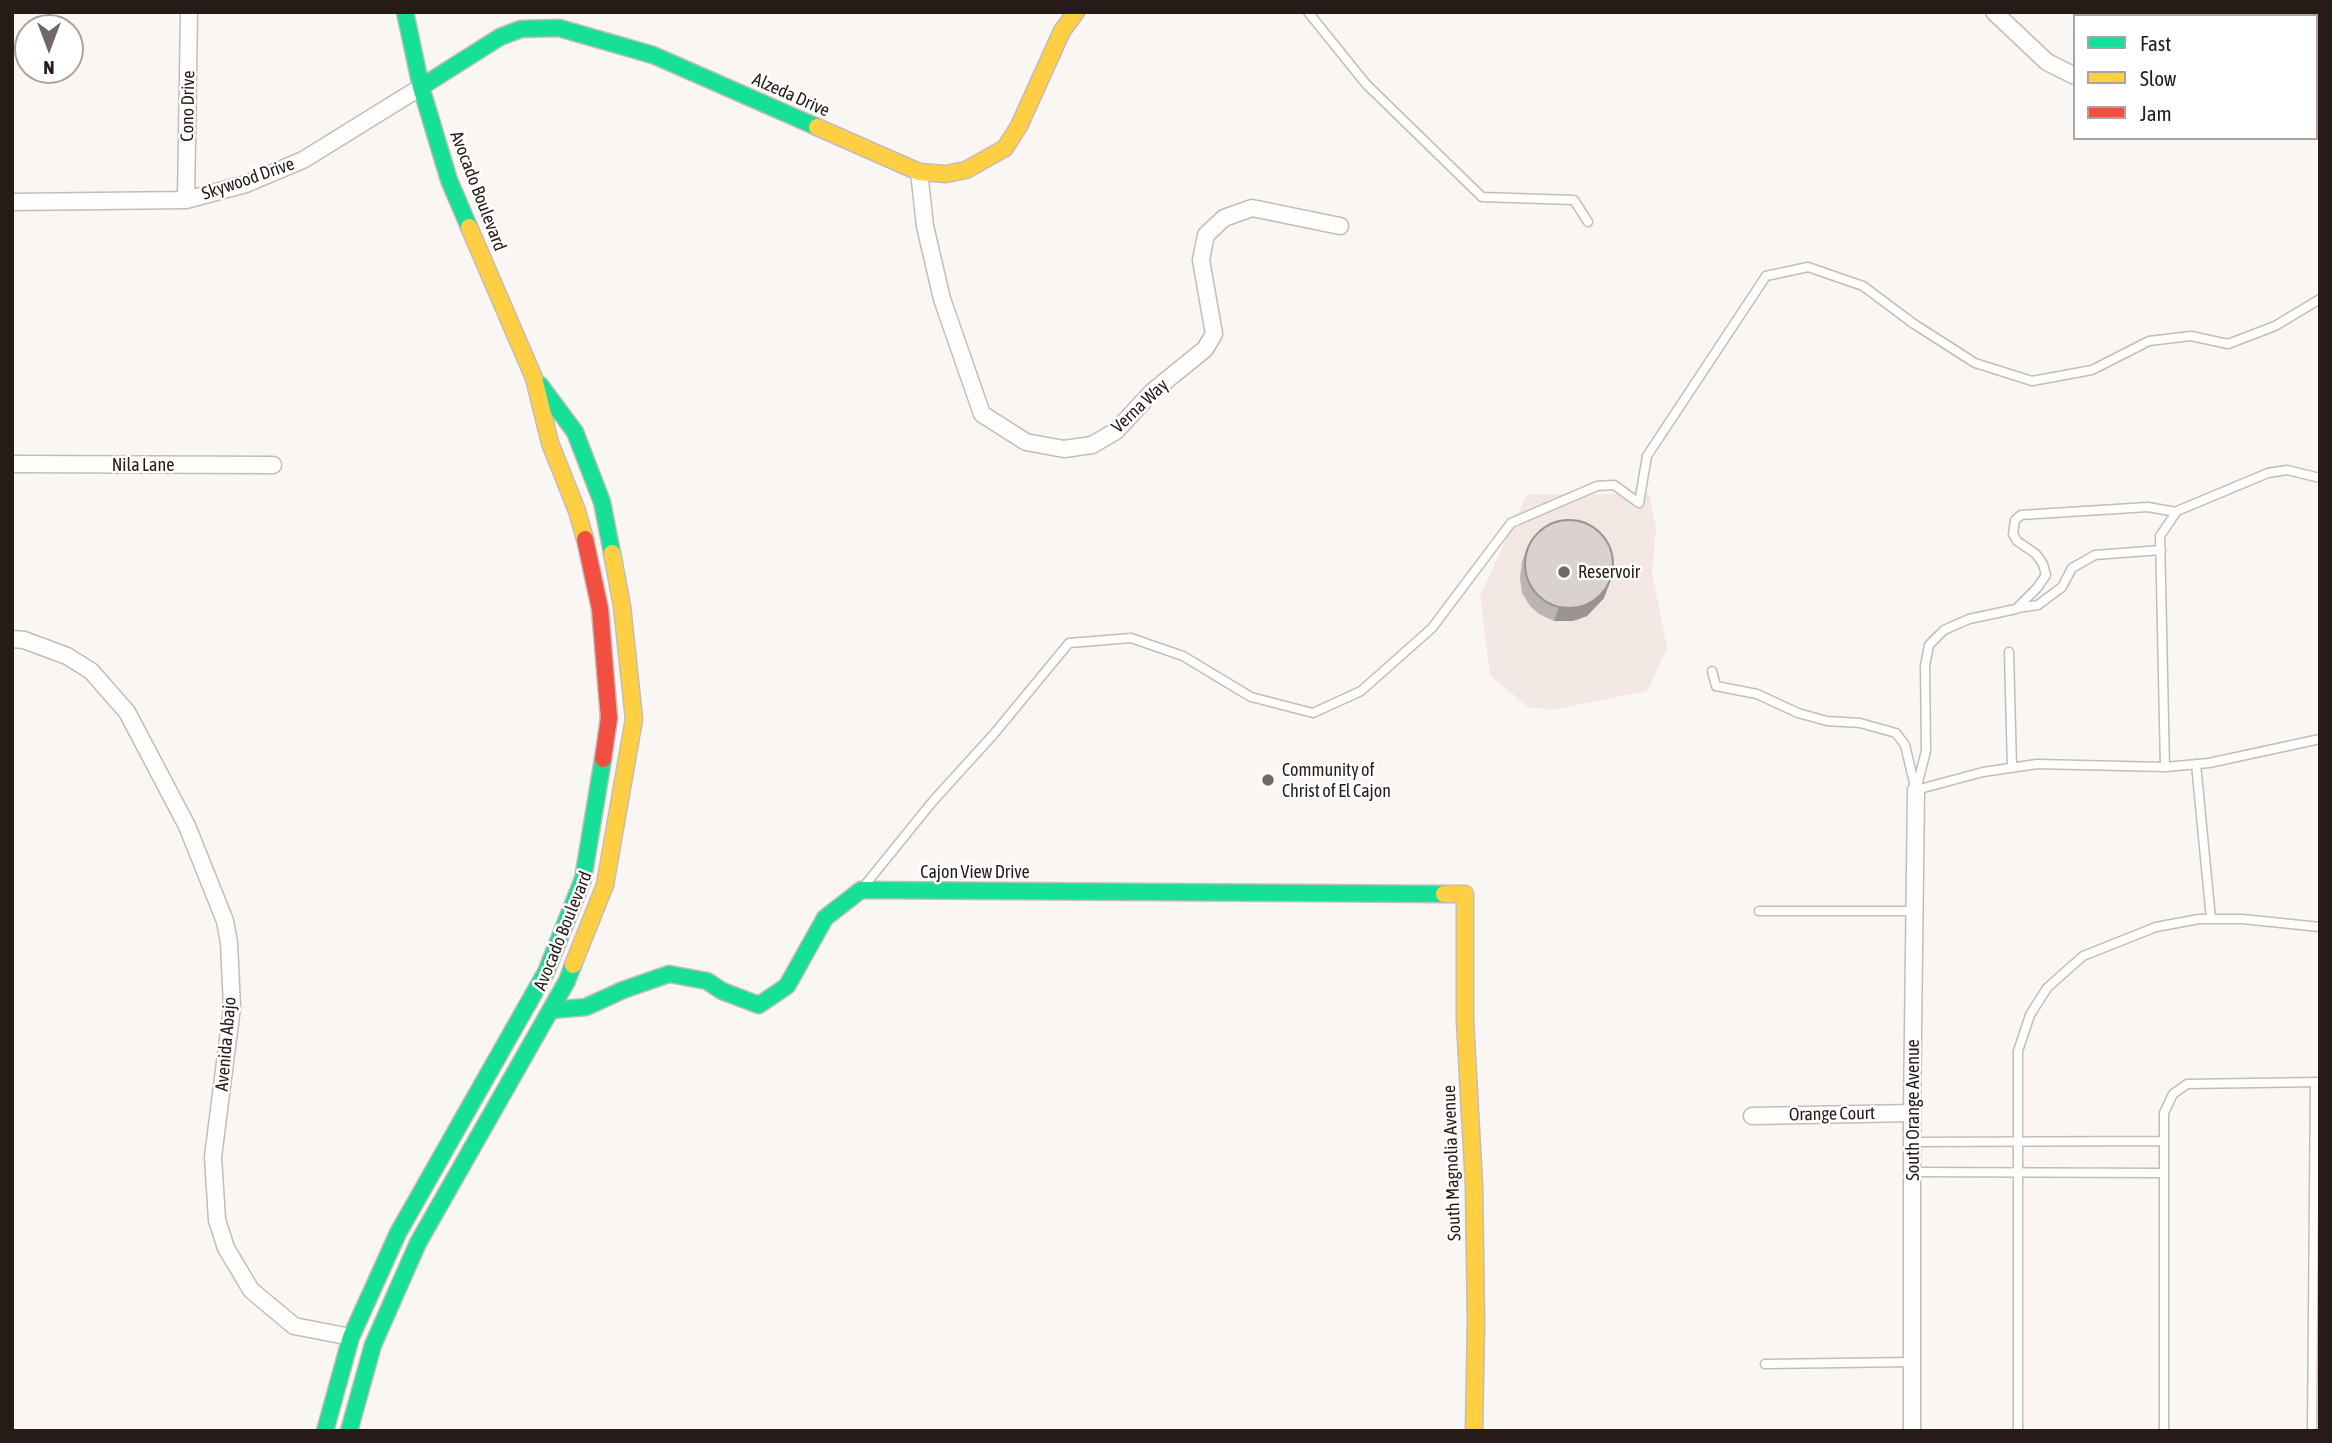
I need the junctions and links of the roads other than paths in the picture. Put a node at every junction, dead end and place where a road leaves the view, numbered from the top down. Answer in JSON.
{"nodes":[{"id":1,"x":189,"y":12,"type":"edge"},
{"id":2,"x":405,"y":12,"type":"edge"},
{"id":3,"x":1076,"y":12,"type":"edge"},
{"id":4,"x":1308,"y":12,"type":"edge"},
{"id":5,"x":1994,"y":12,"type":"edge"},
{"id":6,"x":548,"y":20,"type":"edge"},
{"id":7,"x":2073,"y":75,"type":"edge"},
{"id":8,"x":421,"y":87,"type":"junction"},
{"id":9,"x":919,"y":172,"type":"junction"},
{"id":10,"x":186,"y":200,"type":"junction"},
{"id":11,"x":12,"y":202,"type":"edge"},
{"id":12,"x":1588,"y":222,"type":"dead end"},
{"id":13,"x":1340,"y":226,"type":"dead end"},
{"id":14,"x":2320,"y":299,"type":"edge"},
{"id":15,"x":534,"y":378,"type":"junction"},
{"id":16,"x":12,"y":464,"type":"edge"},
{"id":17,"x":273,"y":465,"type":"dead end"},
{"id":18,"x":2320,"y":478,"type":"edge"},
{"id":19,"x":2176,"y":512,"type":"junction"},
{"id":20,"x":2161,"y":550,"type":"junction"},
{"id":21,"x":2016,"y":609,"type":"junction"},
{"id":22,"x":12,"y":639,"type":"edge"},
{"id":23,"x":2010,"y":652,"type":"dead end"},
{"id":24,"x":1712,"y":671,"type":"dead end"},
{"id":25,"x":2320,"y":739,"type":"edge"},
{"id":26,"x":2196,"y":764,"type":"junction"},
{"id":27,"x":2165,"y":767,"type":"junction"},
{"id":28,"x":2012,"y":768,"type":"junction"},
{"id":29,"x":1916,"y":790,"type":"junction"},
{"id":30,"x":861,"y":890,"type":"junction"},
{"id":31,"x":1465,"y":894,"type":"joint"},
{"id":32,"x":1759,"y":911,"type":"dead end"},
{"id":33,"x":1914,"y":911,"type":"junction"},
{"id":34,"x":2211,"y":919,"type":"junction"},
{"id":35,"x":2320,"y":927,"type":"edge"},
{"id":36,"x":552,"y":1010,"type":"junction"},
{"id":37,"x":2317,"y":1082,"type":"edge"},
{"id":38,"x":1912,"y":1113,"type":"junction"},
{"id":39,"x":1752,"y":1116,"type":"dead end"},
{"id":40,"x":2018,"y":1141,"type":"junction"},
{"id":41,"x":2164,"y":1141,"type":"junction"},
{"id":42,"x":1912,"y":1142,"type":"junction"},
{"id":43,"x":1912,"y":1172,"type":"junction"},
{"id":44,"x":2018,"y":1173,"type":"junction"},
{"id":45,"x":2164,"y":1173,"type":"junction"},
{"id":46,"x":2317,"y":1237,"type":"edge"},
{"id":47,"x":351,"y":1337,"type":"junction"},
{"id":48,"x":1912,"y":1362,"type":"junction"},
{"id":49,"x":1765,"y":1364,"type":"dead end"},
{"id":50,"x":2316,"y":1389,"type":"edge"},
{"id":51,"x":325,"y":1431,"type":"edge"},
{"id":52,"x":349,"y":1431,"type":"edge"},
{"id":53,"x":1474,"y":1431,"type":"edge"},
{"id":54,"x":1912,"y":1431,"type":"edge"},
{"id":55,"x":2018,"y":1431,"type":"edge"},
{"id":56,"x":2164,"y":1431,"type":"edge"},
{"id":57,"x":2312,"y":1431,"type":"edge"}],
"edges":[{"from":1,"to":10,"type":"street","name":"Cono Drive"},
{"from":2,"to":8,"type":"main road","name":"Avocado Boulevard"},
{"from":3,"to":9,"type":"main road","name":"Alzeda Drive"},
{"from":4,"to":12,"type":"lane"},
{"from":5,"to":7,"type":"street"},
{"from":6,"to":8,"type":"main road","name":"Alzeda Drive"},
{"from":6,"to":9,"type":"main road","name":"Alzeda Drive"},
{"from":8,"to":10,"type":"street","name":"Skywood Drive"},
{"from":8,"to":15,"type":"main road","name":"Avocado Boulevard"},
{"from":9,"to":13,"type":"street","name":"Verna Way"},
{"from":10,"to":11,"type":"street","name":"Skywood Drive"},
{"from":14,"to":30,"type":"lane"},
{"from":15,"to":36,"type":"main road","name":"Avocado Boulevard"},
{"from":15,"to":47,"type":"main road","name":"Avocado Boulevard"},
{"from":16,"to":17,"type":"street","name":"Nila Lane"},
{"from":18,"to":19,"type":"lane"},
{"from":19,"to":20,"type":"lane"},
{"from":19,"to":21,"type":"lane"},
{"from":20,"to":21,"type":"lane"},
{"from":20,"to":27,"type":"lane"},
{"from":21,"to":29,"type":"lane"},
{"from":22,"to":47,"type":"street","name":"Avenida Abajo"},
{"from":23,"to":28,"type":"lane"},
{"from":24,"to":29,"type":"lane"},
{"from":25,"to":26,"type":"lane"},
{"from":26,"to":27,"type":"lane"},
{"from":26,"to":34,"type":"lane"},
{"from":27,"to":28,"type":"lane"},
{"from":28,"to":29,"type":"lane"},
{"from":29,"to":33,"type":"street","name":"South Orange Avenue"},
{"from":30,"to":31,"type":"main road","name":"Cajon View Drive"},
{"from":30,"to":36,"type":"main road"},
{"from":31,"to":53,"type":"main road","name":"South Magnolia Avenue"},
{"from":32,"to":33,"type":"lane"},
{"from":33,"to":38,"type":"street","name":"South Orange Avenue"},
{"from":34,"to":35,"type":"lane"},
{"from":34,"to":40,"type":"lane"},
{"from":36,"to":52,"type":"main road","name":"Avocado Boulevard"},
{"from":37,"to":41,"type":"lane"},
{"from":37,"to":46,"type":"lane"},
{"from":38,"to":39,"type":"street","name":"Orange Court"},
{"from":38,"to":42,"type":"street","name":"South Orange Avenue"},
{"from":40,"to":41,"type":"lane"},
{"from":40,"to":42,"type":"lane"},
{"from":40,"to":44,"type":"lane"},
{"from":41,"to":45,"type":"lane"},
{"from":42,"to":43,"type":"street","name":"South Orange Avenue"},
{"from":43,"to":44,"type":"lane"},
{"from":43,"to":48,"type":"street","name":"South Orange Avenue"},
{"from":44,"to":45,"type":"lane"},
{"from":44,"to":55,"type":"lane"},
{"from":45,"to":56,"type":"lane"},
{"from":46,"to":50,"type":"lane"},
{"from":47,"to":51,"type":"main road","name":"Avocado Boulevard"},
{"from":48,"to":49,"type":"lane"},
{"from":48,"to":54,"type":"street","name":"South Orange Avenue"},
{"from":50,"to":57,"type":"lane"}]}
